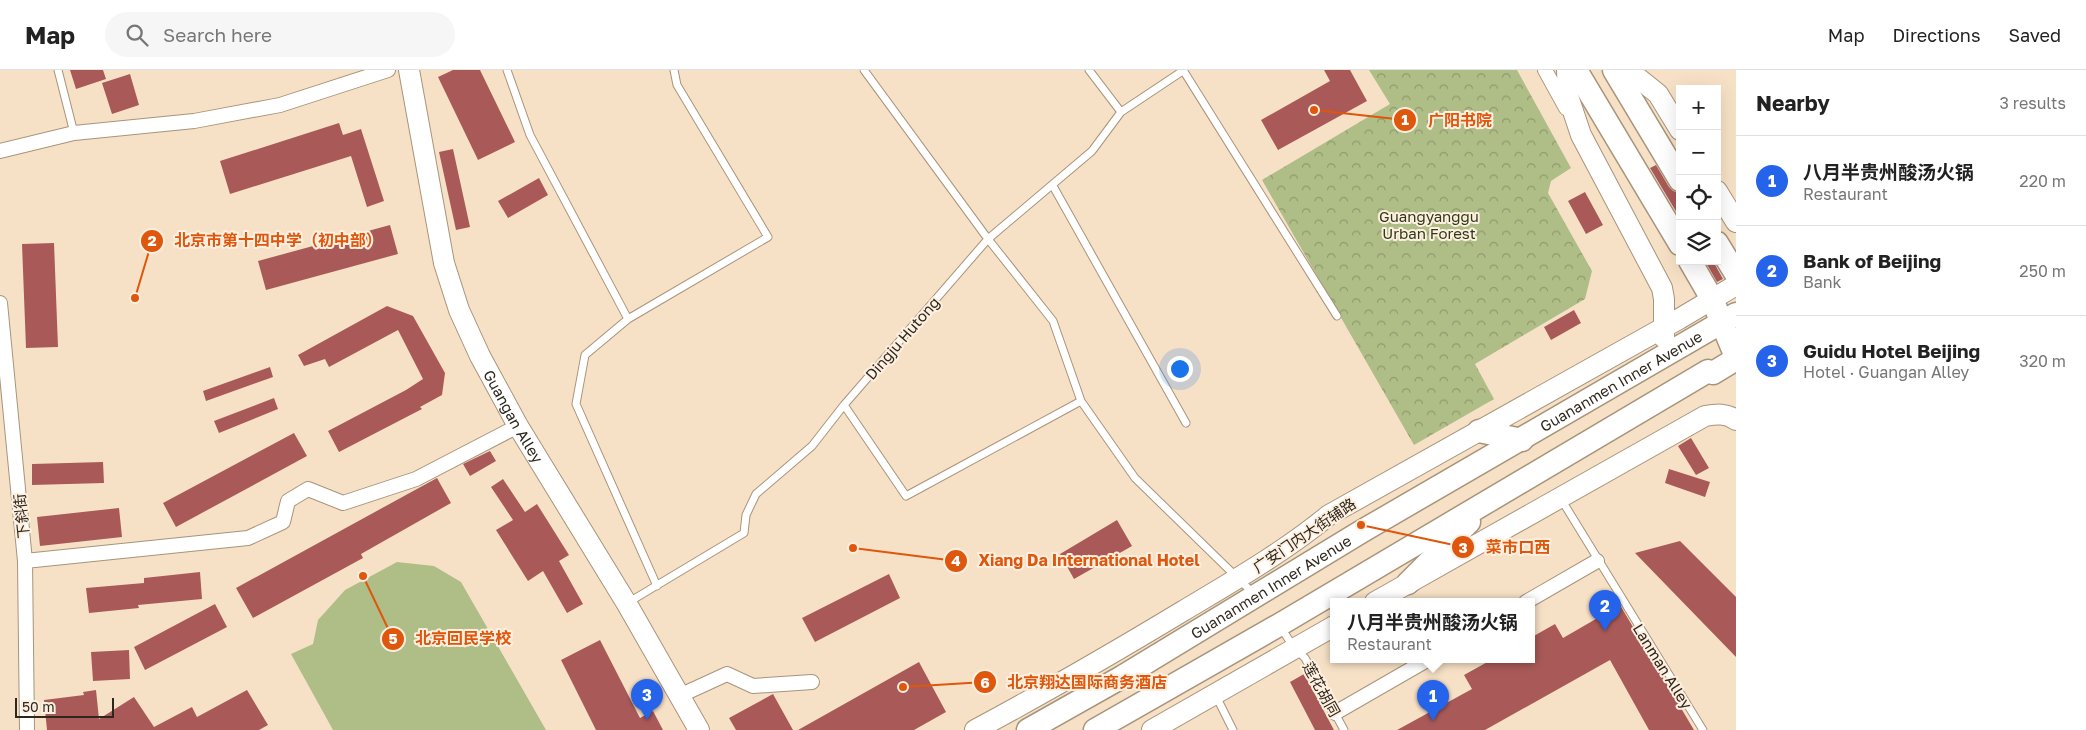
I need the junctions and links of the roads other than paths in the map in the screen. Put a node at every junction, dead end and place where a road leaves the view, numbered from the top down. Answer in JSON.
{"nodes":[{"id":1,"x":58,"y":70,"type":"edge"},
{"id":2,"x":388,"y":70,"type":"edge"},
{"id":3,"x":409,"y":70,"type":"edge"},
{"id":4,"x":507,"y":70,"type":"edge"},
{"id":5,"x":674,"y":70,"type":"edge"},
{"id":6,"x":864,"y":70,"type":"edge"},
{"id":7,"x":1089,"y":70,"type":"edge"},
{"id":8,"x":1184,"y":70,"type":"edge"},
{"id":9,"x":1545,"y":70,"type":"edge"},
{"id":10,"x":1567,"y":70,"type":"edge"},
{"id":11,"x":1576,"y":70,"type":"edge"},
{"id":12,"x":1614,"y":70,"type":"edge"},
{"id":13,"x":1628,"y":70,"type":"edge"},
{"id":14,"x":1645,"y":70,"type":"edge"},
{"id":15,"x":1658,"y":94,"type":"junction"},
{"id":16,"x":1121,"y":112,"type":"junction"},
{"id":17,"x":1676,"y":123,"type":"edge"},
{"id":18,"x":74,"y":133,"type":"junction"},
{"id":19,"x":1582,"y":135,"type":"junction"},
{"id":20,"x":0,"y":151,"type":"edge"},
{"id":21,"x":1677,"y":175,"type":"edge"},
{"id":22,"x":1053,"y":186,"type":"junction"},
{"id":23,"x":1721,"y":198,"type":"edge"},
{"id":24,"x":1736,"y":222,"type":"edge"},
{"id":25,"x":1676,"y":237,"type":"edge"},
{"id":26,"x":988,"y":239,"type":"junction"},
{"id":27,"x":1724,"y":245,"type":"edge"},
{"id":28,"x":1692,"y":265,"type":"edge"},
{"id":29,"x":1736,"y":274,"type":"edge"},
{"id":30,"x":1736,"y":286,"type":"edge"},
{"id":31,"x":1712,"y":299,"type":"junction"},
{"id":32,"x":0,"y":303,"type":"edge"},
{"id":33,"x":1663,"y":308,"type":"junction"},
{"id":34,"x":1337,"y":316,"type":"dead end"},
{"id":35,"x":1729,"y":319,"type":"edge"},
{"id":36,"x":628,"y":320,"type":"junction"},
{"id":37,"x":1664,"y":328,"type":"junction"},
{"id":38,"x":1641,"y":340,"type":"junction"},
{"id":39,"x":1664,"y":357,"type":"junction"},
{"id":40,"x":1736,"y":358,"type":"edge"},
{"id":41,"x":3,"y":368,"type":"edge"},
{"id":42,"x":1081,"y":401,"type":"junction"},
{"id":43,"x":844,"y":405,"type":"junction"},
{"id":44,"x":1736,"y":420,"type":"edge"},
{"id":45,"x":1186,"y":423,"type":"dead end"},
{"id":46,"x":518,"y":426,"type":"junction"},
{"id":47,"x":1479,"y":431,"type":"junction"},
{"id":48,"x":1522,"y":440,"type":"junction"},
{"id":49,"x":1494,"y":498,"type":"junction"},
{"id":50,"x":1560,"y":499,"type":"junction"},
{"id":51,"x":1597,"y":560,"type":"junction"},
{"id":52,"x":25,"y":561,"type":"junction"},
{"id":53,"x":1238,"y":578,"type":"junction"},
{"id":54,"x":1408,"y":583,"type":"junction"},
{"id":55,"x":657,"y":586,"type":"junction"},
{"id":56,"x":1256,"y":596,"type":"junction"},
{"id":57,"x":1382,"y":598,"type":"edge"},
{"id":58,"x":1533,"y":598,"type":"edge"},
{"id":59,"x":627,"y":604,"type":"junction"},
{"id":60,"x":1280,"y":625,"type":"junction"},
{"id":61,"x":1330,"y":628,"type":"edge"},
{"id":62,"x":1295,"y":649,"type":"junction"},
{"id":63,"x":1422,"y":663,"type":"edge"},
{"id":64,"x":812,"y":682,"type":"dead end"},
{"id":65,"x":1215,"y":694,"type":"junction"},
{"id":66,"x":679,"y":696,"type":"junction"},
{"id":67,"x":1335,"y":713,"type":"junction"},
{"id":68,"x":27,"y":730,"type":"edge"},
{"id":69,"x":699,"y":730,"type":"edge"},
{"id":70,"x":976,"y":730,"type":"edge"},
{"id":71,"x":1028,"y":730,"type":"edge"},
{"id":72,"x":1095,"y":730,"type":"edge"},
{"id":73,"x":1152,"y":730,"type":"edge"},
{"id":74,"x":1233,"y":730,"type":"edge"},
{"id":75,"x":1344,"y":730,"type":"edge"},
{"id":76,"x":1703,"y":730,"type":"edge"}],
"edges":[{"from":1,"to":18,"type":"lane"},
{"from":2,"to":18,"type":"street"},
{"from":3,"to":46,"type":"street","name":"Guangan Alley"},
{"from":4,"to":36,"type":"lane"},
{"from":5,"to":36,"type":"lane"},
{"from":6,"to":26,"type":"lane"},
{"from":7,"to":16,"type":"lane"},
{"from":8,"to":16,"type":"lane","name":"Dingju Hutong"},
{"from":8,"to":34,"type":"lane"},
{"from":9,"to":19,"type":"street"},
{"from":10,"to":19,"type":"street"},
{"from":11,"to":25,"type":"main road"},
{"from":12,"to":21,"type":"main road"},
{"from":13,"to":15,"type":"street"},
{"from":14,"to":15,"type":"street"},
{"from":15,"to":17,"type":"street"},
{"from":16,"to":22,"type":"lane","name":"Dingju Hutong"},
{"from":18,"to":20,"type":"street"},
{"from":19,"to":33,"type":"street"},
{"from":22,"to":26,"type":"lane","name":"Dingju Hutong"},
{"from":22,"to":45,"type":"lane"},
{"from":23,"to":24,"type":"street"},
{"from":26,"to":42,"type":"lane"},
{"from":26,"to":43,"type":"lane","name":"Dingju Hutong"},
{"from":27,"to":29,"type":"main road"},
{"from":28,"to":31,"type":"main road"},
{"from":30,"to":31,"type":"street","name":"广安门内大街辅路"},
{"from":31,"to":35,"type":"main road"},
{"from":31,"to":37,"type":"street","name":"广安门内大街辅路"},
{"from":32,"to":41,"type":"street","name":"下斜街"},
{"from":33,"to":37,"type":"street"},
{"from":33,"to":38,"type":"street"},
{"from":35,"to":39,"type":"main road","name":"Guananmen Inner Avenue"},
{"from":35,"to":40,"type":"main road"},
{"from":36,"to":55,"type":"lane"},
{"from":37,"to":38,"type":"street","name":"广安门内大街辅路"},
{"from":37,"to":39,"type":"street"},
{"from":38,"to":47,"type":"street","name":"广安门内大街辅路"},
{"from":39,"to":48,"type":"main road","name":"Guananmen Inner Avenue"},
{"from":40,"to":49,"type":"main road"},
{"from":41,"to":52,"type":"street","name":"下斜街"},
{"from":42,"to":43,"type":"lane"},
{"from":42,"to":53,"type":"lane"},
{"from":43,"to":55,"type":"lane","name":"Dingju Hutong"},
{"from":44,"to":50,"type":"street"},
{"from":46,"to":52,"type":"street"},
{"from":46,"to":59,"type":"street","name":"Guangan Alley"},
{"from":47,"to":48,"type":"main road"},
{"from":47,"to":53,"type":"street","name":"广安门内大街辅路"},
{"from":48,"to":56,"type":"main road","name":"Guananmen Inner Avenue"},
{"from":49,"to":54,"type":"main road"},
{"from":49,"to":60,"type":"main road"},
{"from":50,"to":51,"type":"lane","name":"Lanman Alley"},
{"from":50,"to":54,"type":"street"},
{"from":51,"to":58,"type":"street"},
{"from":51,"to":76,"type":"lane","name":"Lanman Alley"},
{"from":52,"to":68,"type":"street","name":"下斜街"},
{"from":53,"to":56,"type":"lane"},
{"from":53,"to":70,"type":"street","name":"广安门内大街辅路"},
{"from":54,"to":57,"type":"street"},
{"from":55,"to":59,"type":"lane","name":"Dingju Hutong"},
{"from":56,"to":71,"type":"main road","name":"Guananmen Inner Avenue"},
{"from":59,"to":66,"type":"street","name":"Guangan Alley"},
{"from":60,"to":62,"type":"lane","name":"莲花胡同"},
{"from":60,"to":72,"type":"main road"},
{"from":61,"to":62,"type":"street"},
{"from":62,"to":65,"type":"street"},
{"from":62,"to":67,"type":"lane","name":"莲花胡同"},
{"from":63,"to":67,"type":"street"},
{"from":64,"to":66,"type":"street"},
{"from":65,"to":73,"type":"street"},
{"from":65,"to":74,"type":"lane"},
{"from":66,"to":69,"type":"street","name":"Guangan Alley"},
{"from":67,"to":75,"type":"lane","name":"莲花胡同"}]}
